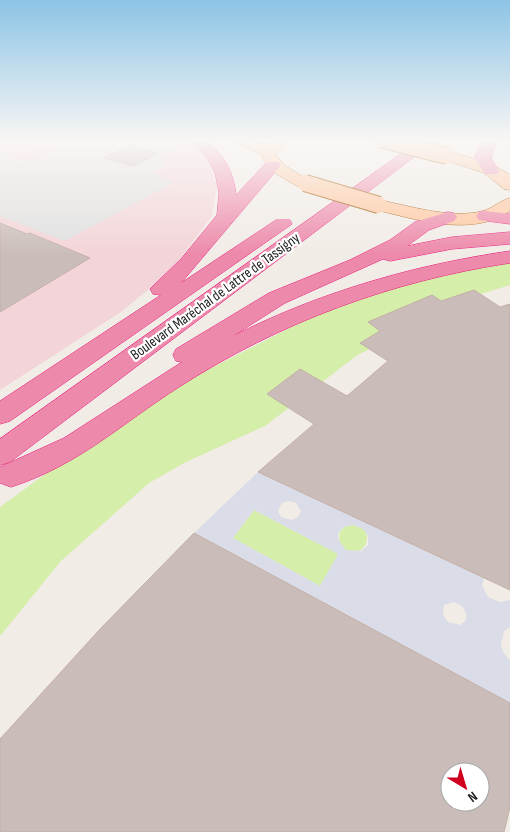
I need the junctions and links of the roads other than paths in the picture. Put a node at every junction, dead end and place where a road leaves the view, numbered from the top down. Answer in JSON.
{"nodes":[{"id":1,"x":227,"y":178,"type":"edge"},
{"id":2,"x":264,"y":178,"type":"edge"},
{"id":3,"x":298,"y":178,"type":"edge"},
{"id":4,"x":351,"y":178,"type":"edge"},
{"id":5,"x":381,"y":178,"type":"edge"},
{"id":6,"x":510,"y":203,"type":"edge"},
{"id":7,"x":226,"y":216,"type":"junction"},
{"id":8,"x":486,"y":216,"type":"junction"},
{"id":9,"x":448,"y":218,"type":"junction"},
{"id":10,"x":510,"y":219,"type":"edge"},
{"id":11,"x":510,"y":238,"type":"edge"},
{"id":12,"x":510,"y":257,"type":"edge"},
{"id":13,"x":357,"y":264,"type":"junction"},
{"id":14,"x":30,"y":394,"type":"junction"},
{"id":15,"x":0,"y":414,"type":"edge"},
{"id":16,"x":4,"y":471,"type":"edge"}],
"edges":[{"from":1,"to":7,"type":"highway"},
{"from":2,"to":7,"type":"highway"},
{"from":3,"to":9,"type":"main road","bridge":true},
{"from":4,"to":14,"type":"highway","name":"Boulevard Maréchal de Lattre de Tassigny"},
{"from":5,"to":16,"type":"highway","name":"Boulevard Maréchal de Lattre de Tassigny"},
{"from":6,"to":8,"type":"main road"},
{"from":7,"to":14,"type":"highway"},
{"from":8,"to":9,"type":"main road"},
{"from":8,"to":10,"type":"highway"},
{"from":9,"to":13,"type":"highway"},
{"from":11,"to":13,"type":"highway"},
{"from":12,"to":16,"type":"highway"},
{"from":13,"to":16,"type":"highway"},
{"from":14,"to":15,"type":"highway","name":"Boulevard Maréchal de Lattre de Tassigny"}]}
